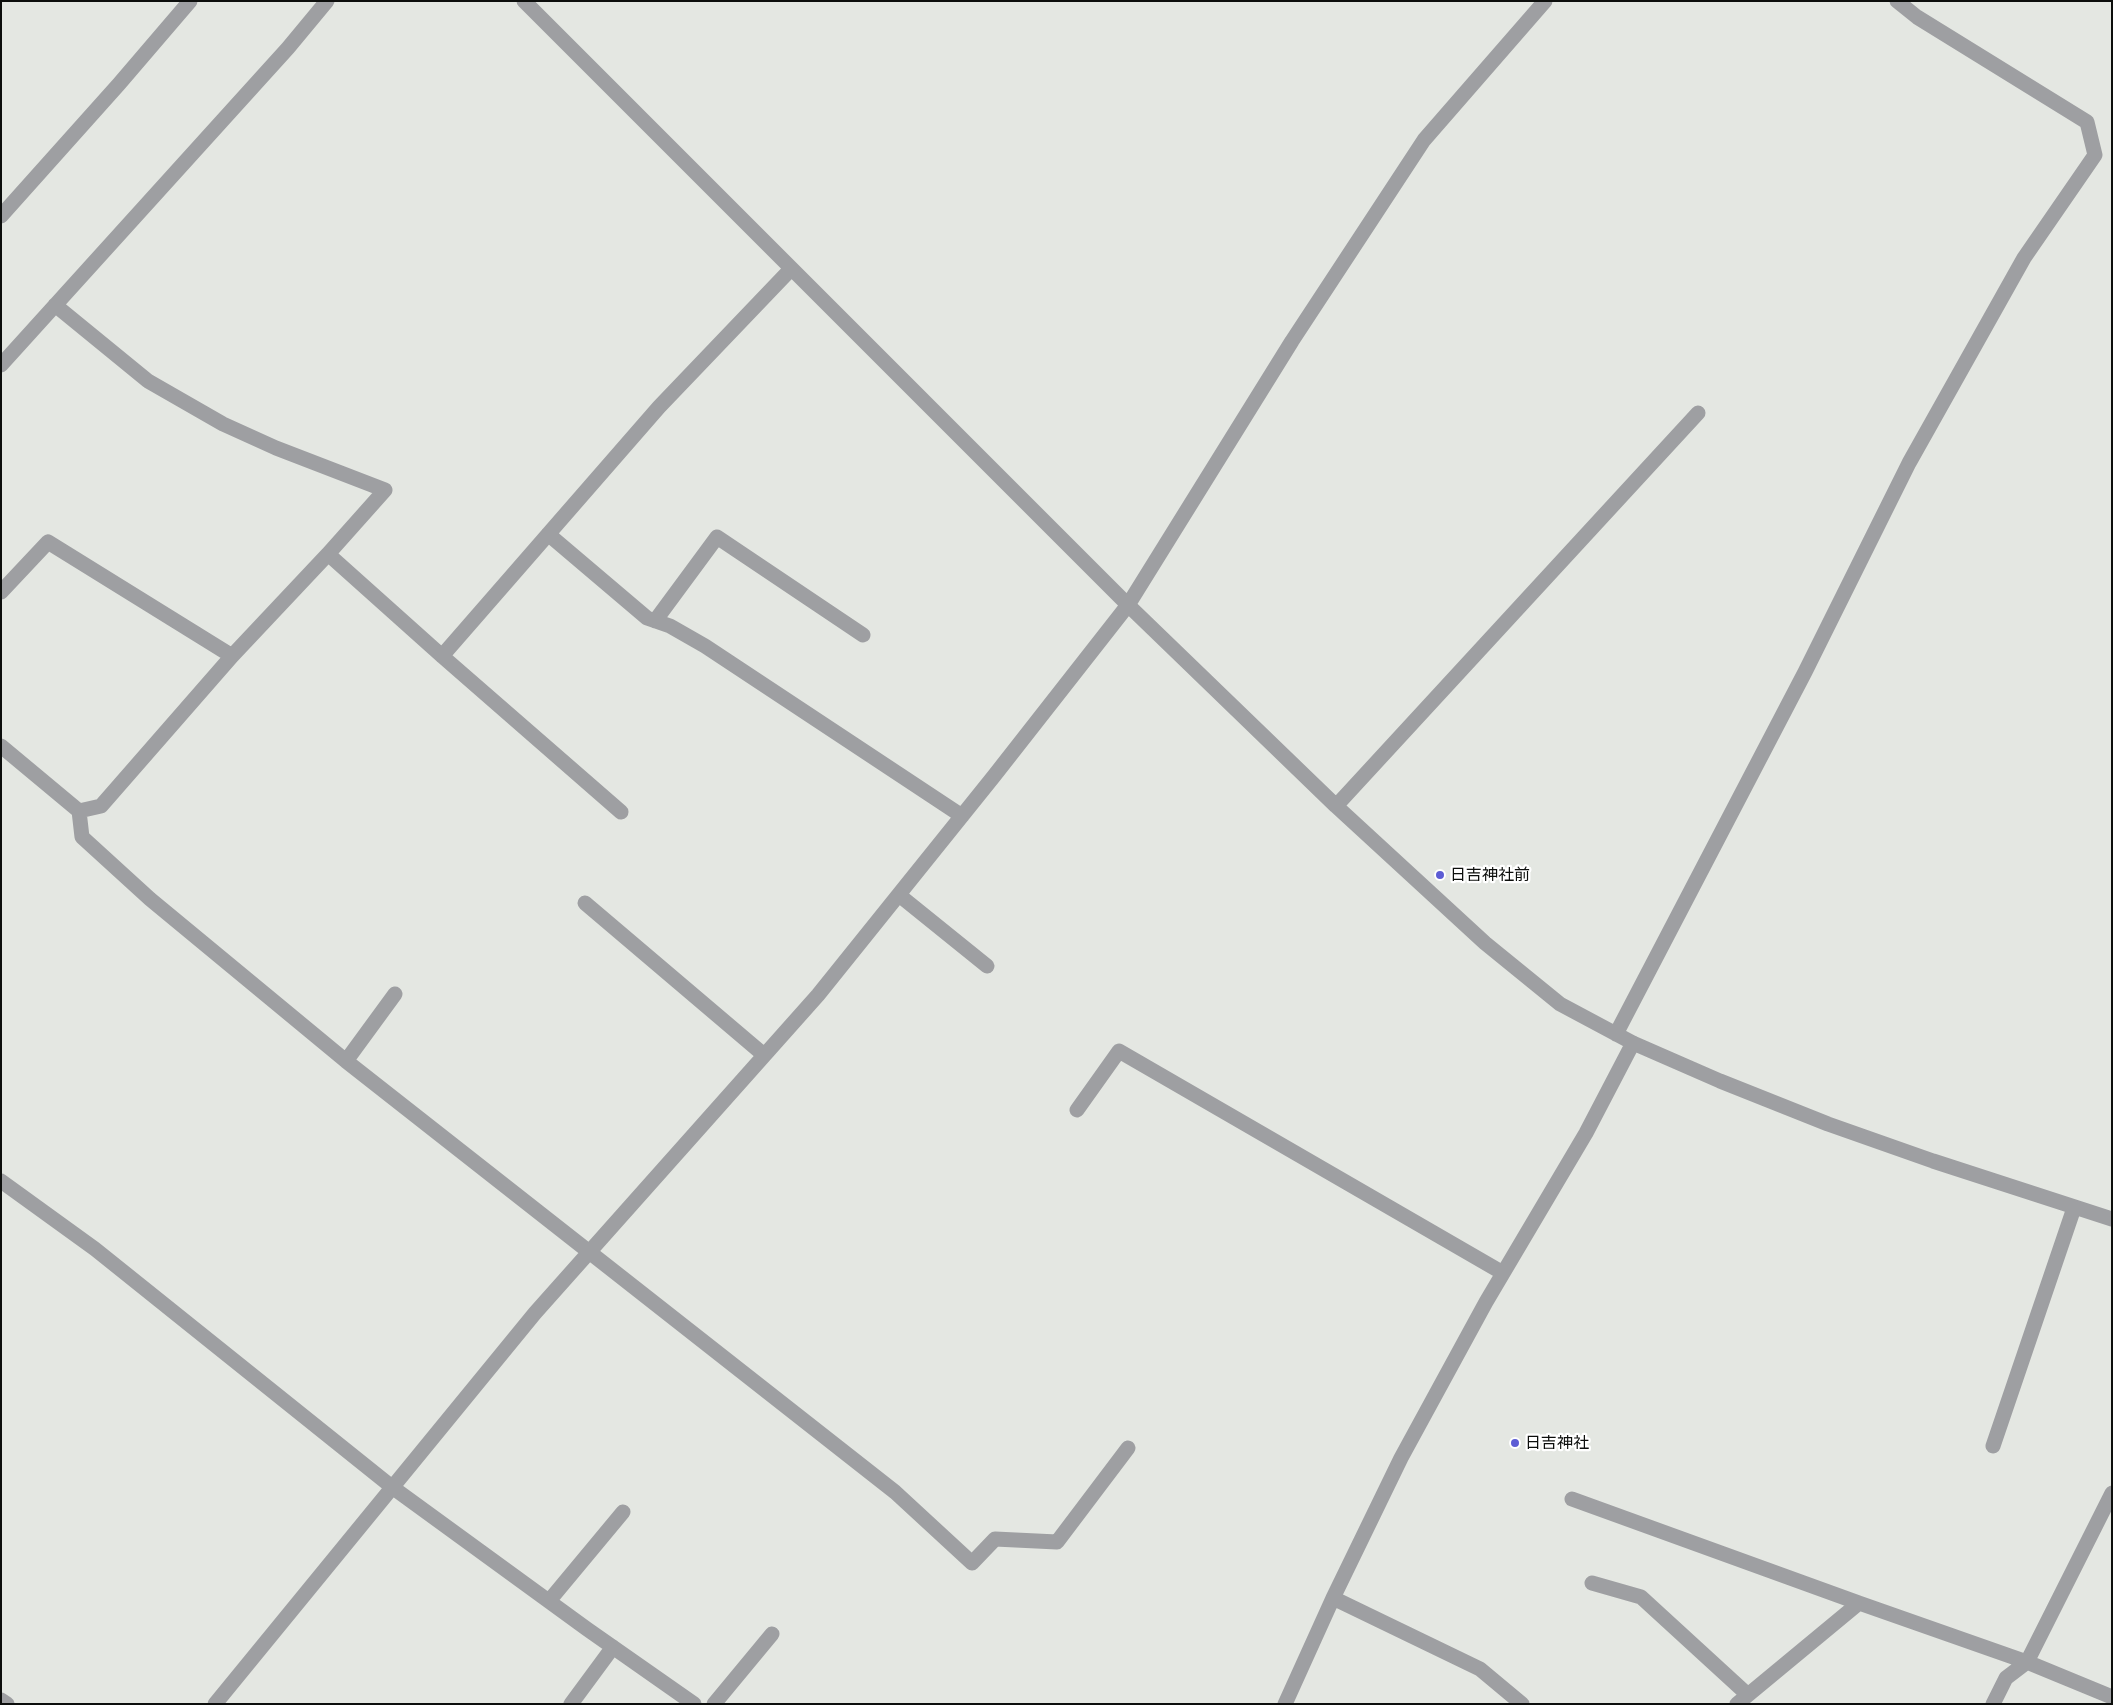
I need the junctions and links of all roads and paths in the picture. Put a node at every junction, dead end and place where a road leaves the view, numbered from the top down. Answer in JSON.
{"nodes":[{"id":1,"x":190,"y":1,"type":"edge"},
{"id":2,"x":327,"y":1,"type":"edge"},
{"id":3,"x":524,"y":1,"type":"edge"},
{"id":4,"x":1897,"y":1,"type":"edge"},
{"id":5,"x":1540,"y":3,"type":"edge"},
{"id":6,"x":1,"y":216,"type":"edge"},
{"id":7,"x":791,"y":269,"type":"junction"},
{"id":8,"x":55,"y":305,"type":"junction"},
{"id":9,"x":1,"y":365,"type":"edge"},
{"id":10,"x":1698,"y":413,"type":"dead end"},
{"id":11,"x":548,"y":534,"type":"junction"},
{"id":12,"x":328,"y":554,"type":"junction"},
{"id":13,"x":1,"y":592,"type":"edge"},
{"id":14,"x":1128,"y":605,"type":"junction"},
{"id":15,"x":655,"y":621,"type":"junction"},
{"id":16,"x":863,"y":635,"type":"dead end"},
{"id":17,"x":232,"y":656,"type":"junction"},
{"id":18,"x":442,"y":656,"type":"junction"},
{"id":19,"x":1,"y":746,"type":"edge"},
{"id":20,"x":1336,"y":806,"type":"junction"},
{"id":21,"x":79,"y":811,"type":"junction"},
{"id":22,"x":620,"y":812,"type":"dead end"},
{"id":23,"x":962,"y":816,"type":"junction"},
{"id":24,"x":899,"y":895,"type":"junction"},
{"id":25,"x":585,"y":904,"type":"dead end"},
{"id":26,"x":987,"y":966,"type":"dead end"},
{"id":27,"x":395,"y":994,"type":"dead end"},
{"id":28,"x":1616,"y":1034,"type":"junction"},
{"id":29,"x":1632,"y":1043,"type":"junction"},
{"id":30,"x":764,"y":1055,"type":"junction"},
{"id":31,"x":346,"y":1061,"type":"junction"},
{"id":32,"x":1077,"y":1110,"type":"dead end"},
{"id":33,"x":1,"y":1181,"type":"edge"},
{"id":34,"x":2074,"y":1208,"type":"junction"},
{"id":35,"x":2112,"y":1219,"type":"edge"},
{"id":36,"x":590,"y":1252,"type":"junction"},
{"id":37,"x":1503,"y":1273,"type":"junction"},
{"id":38,"x":1993,"y":1446,"type":"dead end"},
{"id":39,"x":1128,"y":1448,"type":"dead end"},
{"id":40,"x":392,"y":1487,"type":"junction"},
{"id":41,"x":2112,"y":1493,"type":"edge"},
{"id":42,"x":1572,"y":1499,"type":"dead end"},
{"id":43,"x":623,"y":1512,"type":"dead end"},
{"id":44,"x":1592,"y":1583,"type":"dead end"},
{"id":45,"x":1333,"y":1598,"type":"junction"},
{"id":46,"x":549,"y":1601,"type":"junction"},
{"id":47,"x":1859,"y":1602,"type":"junction"},
{"id":48,"x":772,"y":1634,"type":"dead end"},
{"id":49,"x":613,"y":1647,"type":"junction"},
{"id":50,"x":2027,"y":1662,"type":"junction"},
{"id":51,"x":2112,"y":1697,"type":"edge"},
{"id":52,"x":1,"y":1700,"type":"edge"},
{"id":53,"x":1743,"y":1700,"type":"edge"},
{"id":54,"x":7,"y":1704,"type":"edge"},
{"id":55,"x":215,"y":1704,"type":"edge"},
{"id":56,"x":571,"y":1704,"type":"edge"},
{"id":57,"x":694,"y":1704,"type":"edge"},
{"id":58,"x":714,"y":1704,"type":"edge"},
{"id":59,"x":1285,"y":1704,"type":"edge"},
{"id":60,"x":1522,"y":1704,"type":"edge"},
{"id":61,"x":1993,"y":1704,"type":"edge"}],
"edges":[{"from":1,"to":6,"type":"street"},
{"from":2,"to":8,"type":"street"},
{"from":3,"to":7,"type":"street"},
{"from":4,"to":28,"type":"street"},
{"from":5,"to":14,"type":"street"},
{"from":7,"to":11,"type":"street"},
{"from":7,"to":14,"type":"street"},
{"from":8,"to":9,"type":"street"},
{"from":8,"to":12,"type":"street"},
{"from":10,"to":20,"type":"street"},
{"from":11,"to":15,"type":"street"},
{"from":11,"to":18,"type":"street"},
{"from":12,"to":17,"type":"street"},
{"from":12,"to":18,"type":"street"},
{"from":13,"to":17,"type":"street"},
{"from":14,"to":20,"type":"street"},
{"from":14,"to":23,"type":"street"},
{"from":15,"to":16,"type":"street"},
{"from":15,"to":23,"type":"street"},
{"from":17,"to":21,"type":"street"},
{"from":18,"to":22,"type":"street"},
{"from":19,"to":21,"type":"street"},
{"from":20,"to":28,"type":"street"},
{"from":21,"to":31,"type":"street"},
{"from":23,"to":24,"type":"street"},
{"from":24,"to":26,"type":"street"},
{"from":24,"to":30,"type":"street"},
{"from":25,"to":30,"type":"street"},
{"from":27,"to":31,"type":"street"},
{"from":28,"to":29,"type":"street"},
{"from":29,"to":34,"type":"street"},
{"from":29,"to":37,"type":"street"},
{"from":30,"to":36,"type":"street"},
{"from":31,"to":36,"type":"street"},
{"from":32,"to":37,"type":"street"},
{"from":33,"to":40,"type":"street"},
{"from":34,"to":35,"type":"street"},
{"from":34,"to":38,"type":"street"},
{"from":36,"to":39,"type":"street"},
{"from":36,"to":40,"type":"street"},
{"from":37,"to":45,"type":"street"},
{"from":40,"to":46,"type":"street"},
{"from":40,"to":55,"type":"street"},
{"from":41,"to":50,"type":"street"},
{"from":42,"to":47,"type":"street"},
{"from":43,"to":46,"type":"street"},
{"from":44,"to":53,"type":"street"},
{"from":45,"to":59,"type":"street"},
{"from":45,"to":60,"type":"street"},
{"from":46,"to":49,"type":"street"},
{"from":47,"to":50,"type":"street"},
{"from":47,"to":53,"type":"street"},
{"from":48,"to":58,"type":"street"},
{"from":49,"to":56,"type":"street"},
{"from":49,"to":57,"type":"street"},
{"from":50,"to":51,"type":"street"},
{"from":50,"to":61,"type":"street"},
{"from":52,"to":54,"type":"street"}]}
